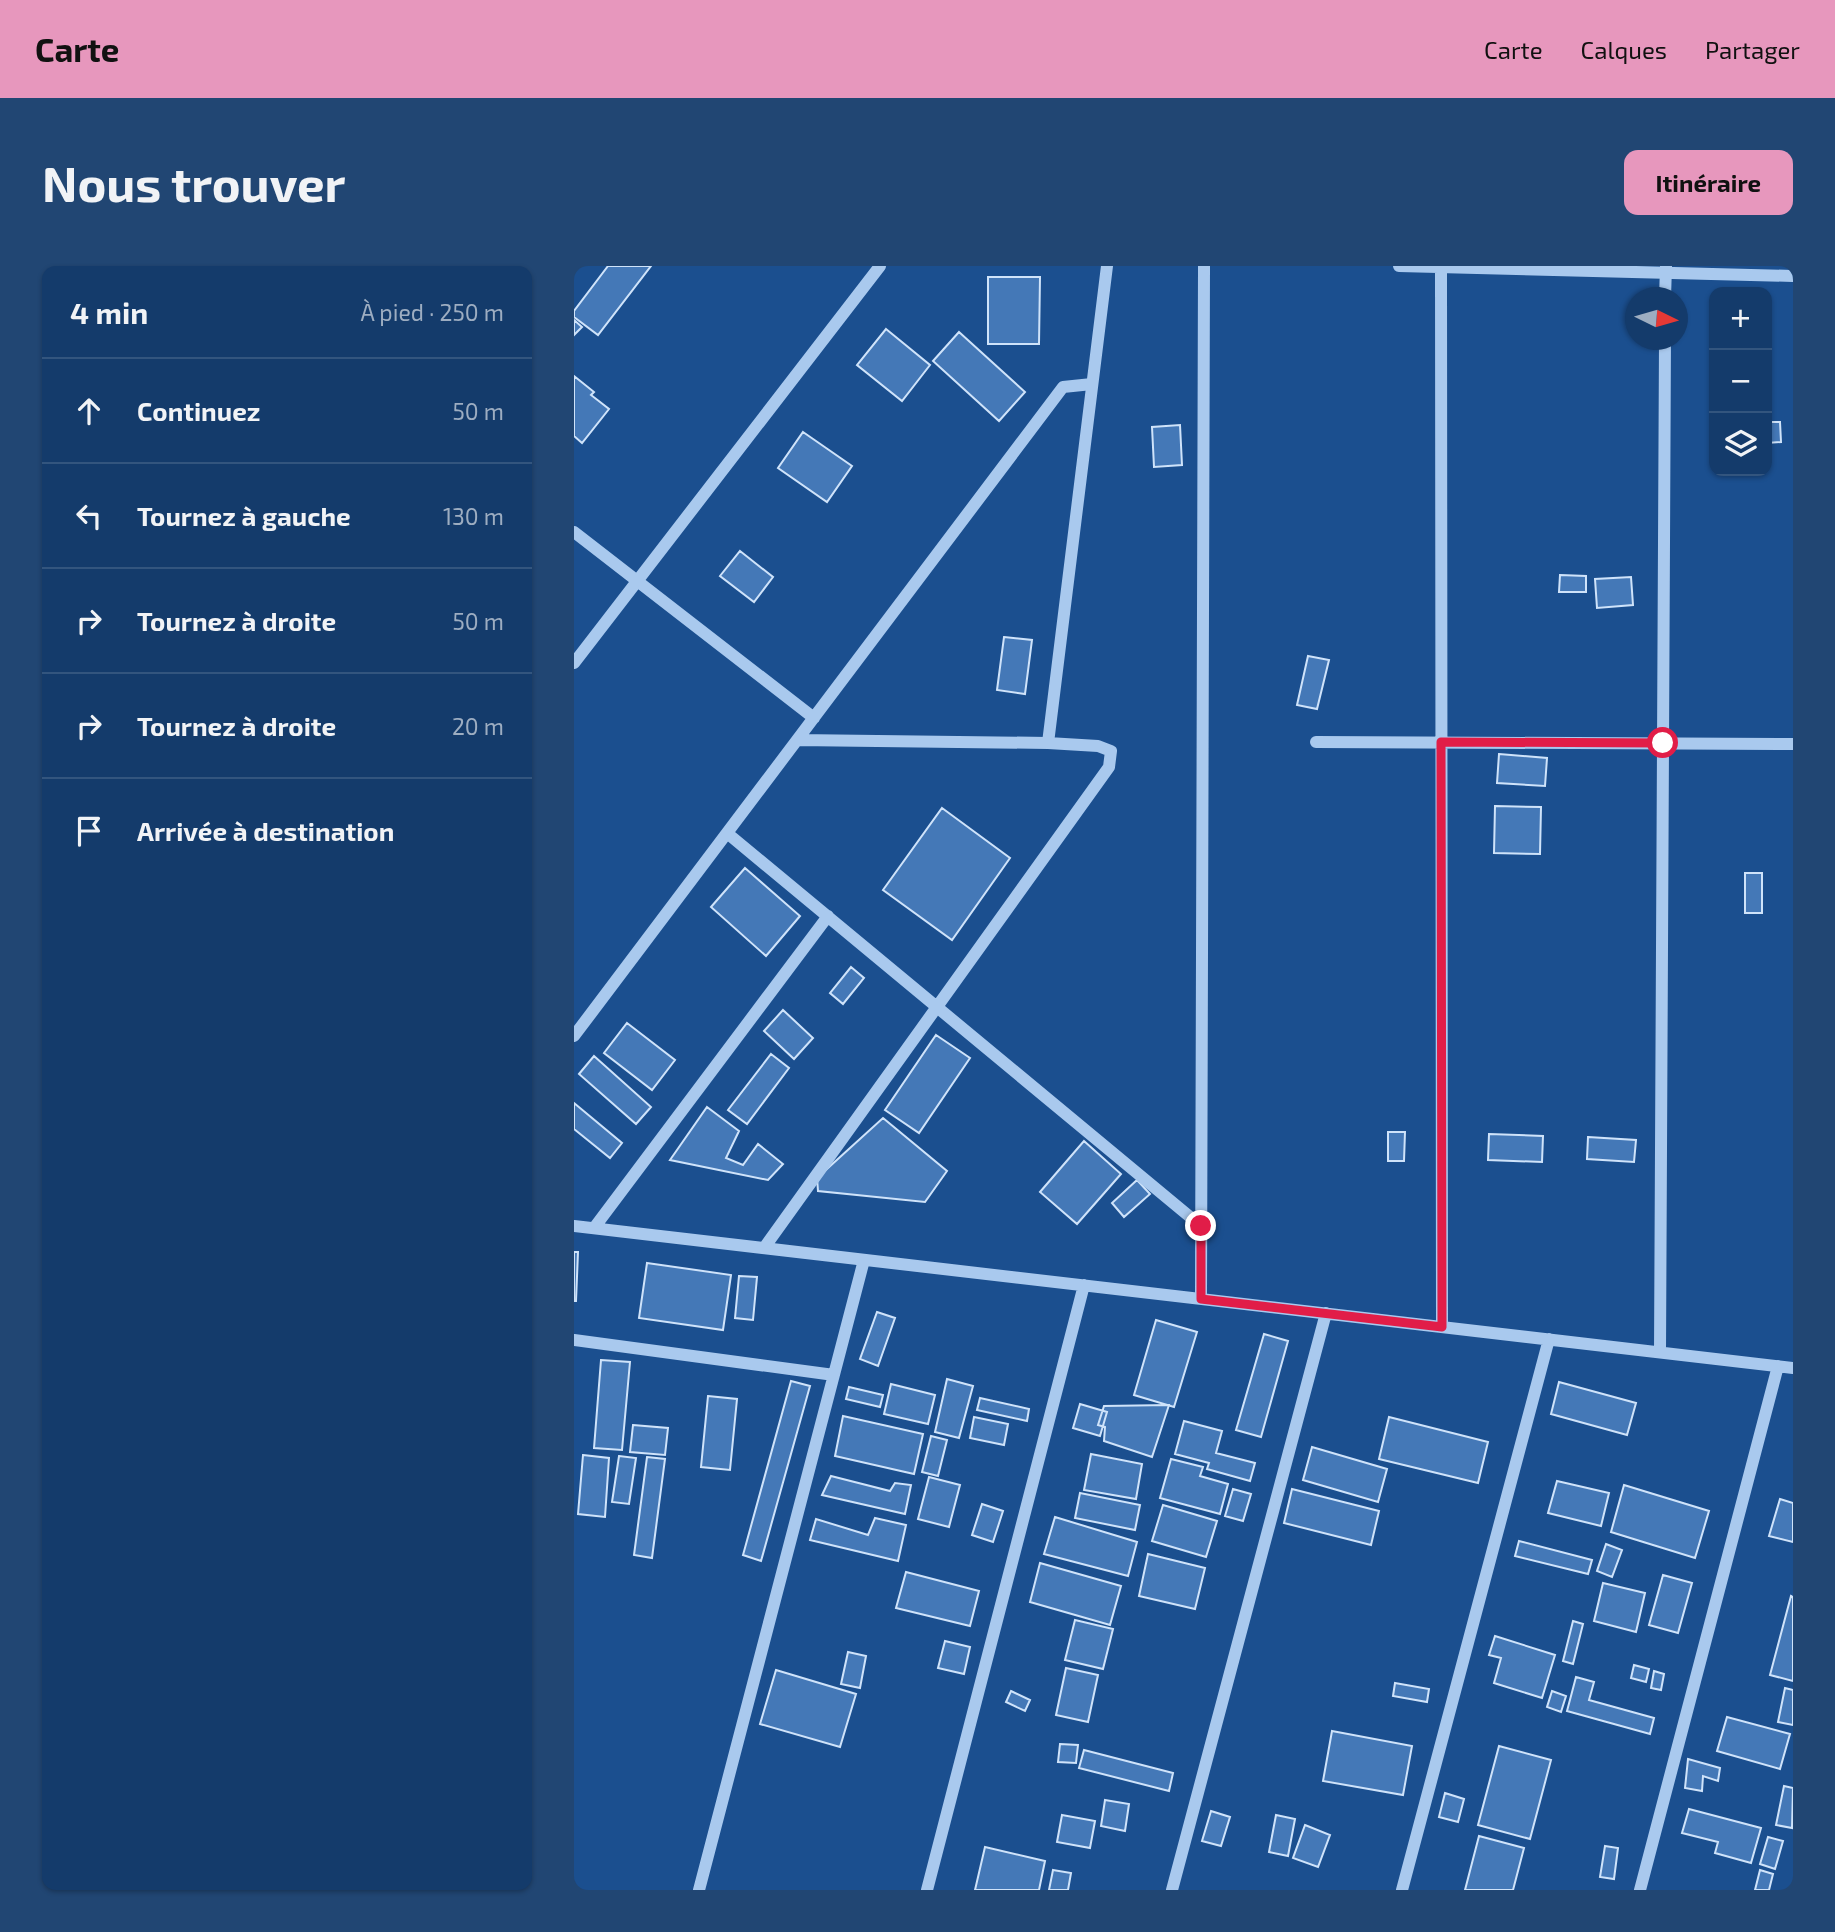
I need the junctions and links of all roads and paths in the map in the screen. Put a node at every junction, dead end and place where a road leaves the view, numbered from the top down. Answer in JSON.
{"nodes":[{"id":1,"x":880,"y":266,"type":"edge"},
{"id":2,"x":1107,"y":266,"type":"edge"},
{"id":3,"x":1204,"y":266,"type":"edge"},
{"id":4,"x":1399,"y":266,"type":"edge"},
{"id":5,"x":1441,"y":267,"type":"edge"},
{"id":6,"x":1666,"y":269,"type":"edge"},
{"id":7,"x":1793,"y":276,"type":"edge"},
{"id":8,"x":1665,"y":287,"type":"edge"},
{"id":9,"x":1665,"y":350,"type":"edge"},
{"id":10,"x":1092,"y":384,"type":"junction"},
{"id":11,"x":574,"y":532,"type":"edge"},
{"id":12,"x":637,"y":581,"type":"junction"},
{"id":13,"x":574,"y":663,"type":"edge"},
{"id":14,"x":814,"y":718,"type":"junction"},
{"id":15,"x":797,"y":740,"type":"junction"},
{"id":16,"x":1316,"y":742,"type":"dead end"},
{"id":17,"x":1441,"y":742,"type":"junction"},
{"id":18,"x":1048,"y":743,"type":"junction"},
{"id":19,"x":1663,"y":743,"type":"junction"},
{"id":20,"x":1793,"y":744,"type":"edge"},
{"id":21,"x":727,"y":833,"type":"junction"},
{"id":22,"x":828,"y":916,"type":"junction"},
{"id":23,"x":936,"y":1007,"type":"junction"},
{"id":24,"x":574,"y":1036,"type":"edge"},
{"id":25,"x":574,"y":1226,"type":"edge"},
{"id":26,"x":1201,"y":1226,"type":"junction"},
{"id":27,"x":594,"y":1228,"type":"junction"},
{"id":28,"x":764,"y":1248,"type":"junction"},
{"id":29,"x":864,"y":1260,"type":"junction"},
{"id":30,"x":1084,"y":1285,"type":"junction"},
{"id":31,"x":1201,"y":1299,"type":"junction"},
{"id":32,"x":1326,"y":1313,"type":"junction"},
{"id":33,"x":1442,"y":1327,"type":"junction"},
{"id":34,"x":1549,"y":1339,"type":"junction"},
{"id":35,"x":574,"y":1340,"type":"edge"},
{"id":36,"x":1660,"y":1352,"type":"junction"},
{"id":37,"x":1778,"y":1366,"type":"junction"},
{"id":38,"x":1793,"y":1368,"type":"edge"},
{"id":39,"x":834,"y":1375,"type":"junction"},
{"id":40,"x":699,"y":1890,"type":"edge"},
{"id":41,"x":927,"y":1890,"type":"edge"},
{"id":42,"x":1172,"y":1890,"type":"edge"},
{"id":43,"x":1402,"y":1890,"type":"edge"},
{"id":44,"x":1640,"y":1890,"type":"edge"}],
"edges":[{"from":1,"to":12,"type":"street"},
{"from":2,"to":10,"type":"street"},
{"from":3,"to":26,"type":"street"},
{"from":4,"to":5,"type":"street"},
{"from":5,"to":6,"type":"street"},
{"from":5,"to":17,"type":"street"},
{"from":6,"to":7,"type":"street"},
{"from":6,"to":8,"type":"street"},
{"from":9,"to":19,"type":"street"},
{"from":10,"to":14,"type":"street"},
{"from":10,"to":18,"type":"street"},
{"from":11,"to":12,"type":"street"},
{"from":12,"to":13,"type":"street"},
{"from":12,"to":14,"type":"street"},
{"from":14,"to":15,"type":"street"},
{"from":15,"to":18,"type":"street"},
{"from":15,"to":21,"type":"street"},
{"from":16,"to":17,"type":"street"},
{"from":17,"to":19,"type":"street"},
{"from":17,"to":33,"type":"street"},
{"from":18,"to":23,"type":"street"},
{"from":19,"to":20,"type":"street"},
{"from":19,"to":36,"type":"street"},
{"from":21,"to":22,"type":"street"},
{"from":21,"to":24,"type":"street"},
{"from":22,"to":23,"type":"street"},
{"from":22,"to":27,"type":"street"},
{"from":23,"to":26,"type":"street"},
{"from":23,"to":28,"type":"street"},
{"from":25,"to":27,"type":"street"},
{"from":26,"to":31,"type":"street"},
{"from":27,"to":28,"type":"street"},
{"from":28,"to":29,"type":"street"},
{"from":29,"to":30,"type":"street"},
{"from":29,"to":39,"type":"street"},
{"from":30,"to":31,"type":"street"},
{"from":30,"to":41,"type":"street"},
{"from":31,"to":32,"type":"street"},
{"from":32,"to":33,"type":"street"},
{"from":32,"to":42,"type":"street"},
{"from":33,"to":34,"type":"street"},
{"from":34,"to":36,"type":"street"},
{"from":34,"to":43,"type":"street"},
{"from":35,"to":39,"type":"street"},
{"from":36,"to":37,"type":"street"},
{"from":37,"to":38,"type":"street"},
{"from":37,"to":44,"type":"street"},
{"from":39,"to":40,"type":"street"}]}
